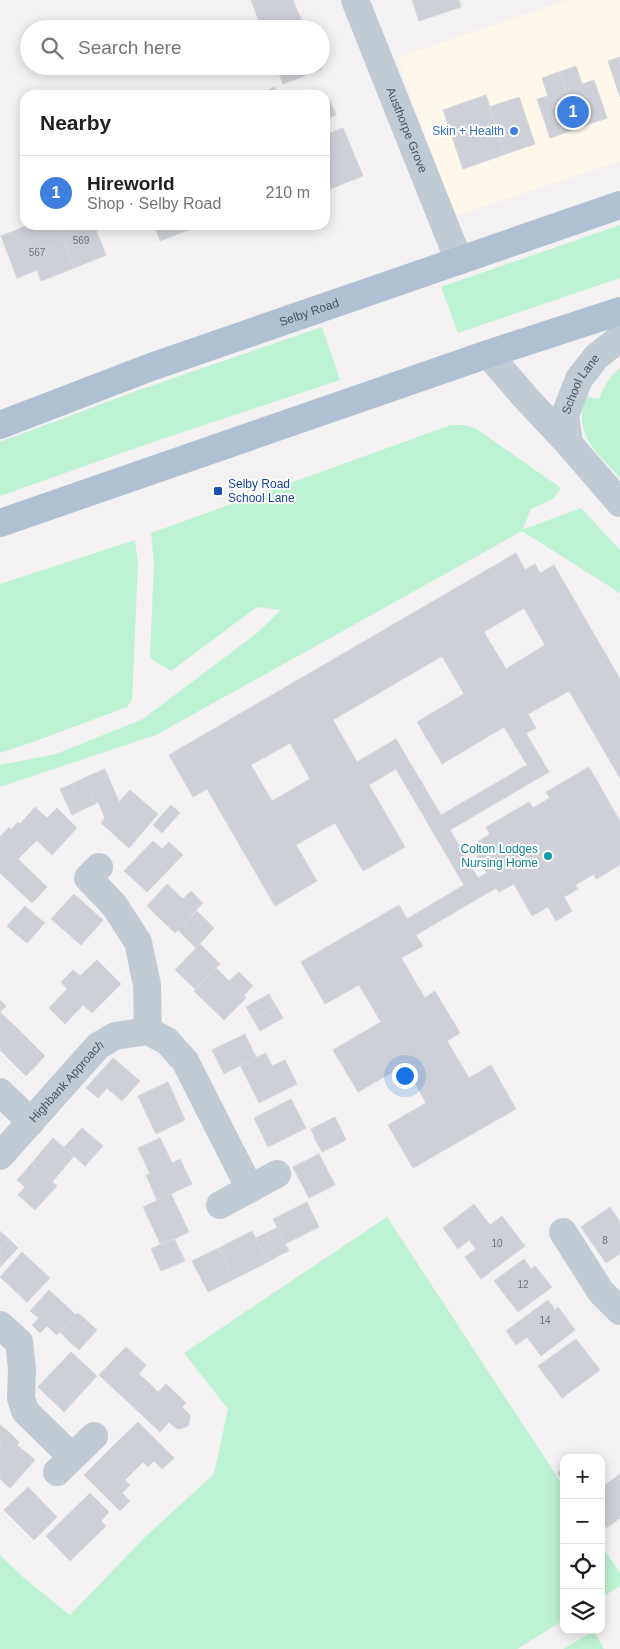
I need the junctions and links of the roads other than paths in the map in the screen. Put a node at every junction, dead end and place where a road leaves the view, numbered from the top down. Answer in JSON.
{"nodes":[{"id":1,"x":355,"y":0,"type":"edge"},
{"id":2,"x":620,"y":205,"type":"edge"},
{"id":3,"x":459,"y":261,"type":"junction"},
{"id":4,"x":620,"y":311,"type":"edge"},
{"id":5,"x":620,"y":338,"type":"edge"},
{"id":6,"x":488,"y":354,"type":"junction"},
{"id":7,"x":0,"y":425,"type":"edge"},
{"id":8,"x":569,"y":444,"type":"junction"},
{"id":9,"x":620,"y":503,"type":"edge"},
{"id":10,"x":0,"y":523,"type":"edge"},
{"id":11,"x":98,"y":867,"type":"dead end"},
{"id":12,"x":148,"y":1031,"type":"junction"},
{"id":13,"x":0,"y":1092,"type":"edge"},
{"id":14,"x":31,"y":1122,"type":"junction"},
{"id":15,"x":0,"y":1156,"type":"edge"},
{"id":16,"x":277,"y":1174,"type":"dead end"},
{"id":17,"x":250,"y":1189,"type":"junction"},
{"id":18,"x":220,"y":1205,"type":"dead end"},
{"id":19,"x":563,"y":1232,"type":"dead end"},
{"id":20,"x":620,"y":1311,"type":"edge"},
{"id":21,"x":0,"y":1325,"type":"edge"},
{"id":22,"x":94,"y":1436,"type":"dead end"}],
"edges":[{"from":1,"to":3,"type":"street","name":"Austhorpe Grove"},
{"from":2,"to":3,"type":"main road","name":"Selby Road"},
{"from":3,"to":7,"type":"main road","name":"Selby Road"},
{"from":4,"to":6,"type":"main road"},
{"from":5,"to":8,"type":"street","name":"School Lane"},
{"from":6,"to":8,"type":"street","name":"School Lane"},
{"from":6,"to":10,"type":"main road"},
{"from":8,"to":9,"type":"street","name":"School Lane"},
{"from":11,"to":12,"type":"street"},
{"from":12,"to":14,"type":"street","name":"Highbank Approach"},
{"from":12,"to":17,"type":"street"},
{"from":13,"to":14,"type":"street"},
{"from":14,"to":15,"type":"street","name":"Highbank Approach"},
{"from":16,"to":17,"type":"street"},
{"from":17,"to":18,"type":"street"},
{"from":19,"to":20,"type":"street"},
{"from":21,"to":22,"type":"street"}]}
